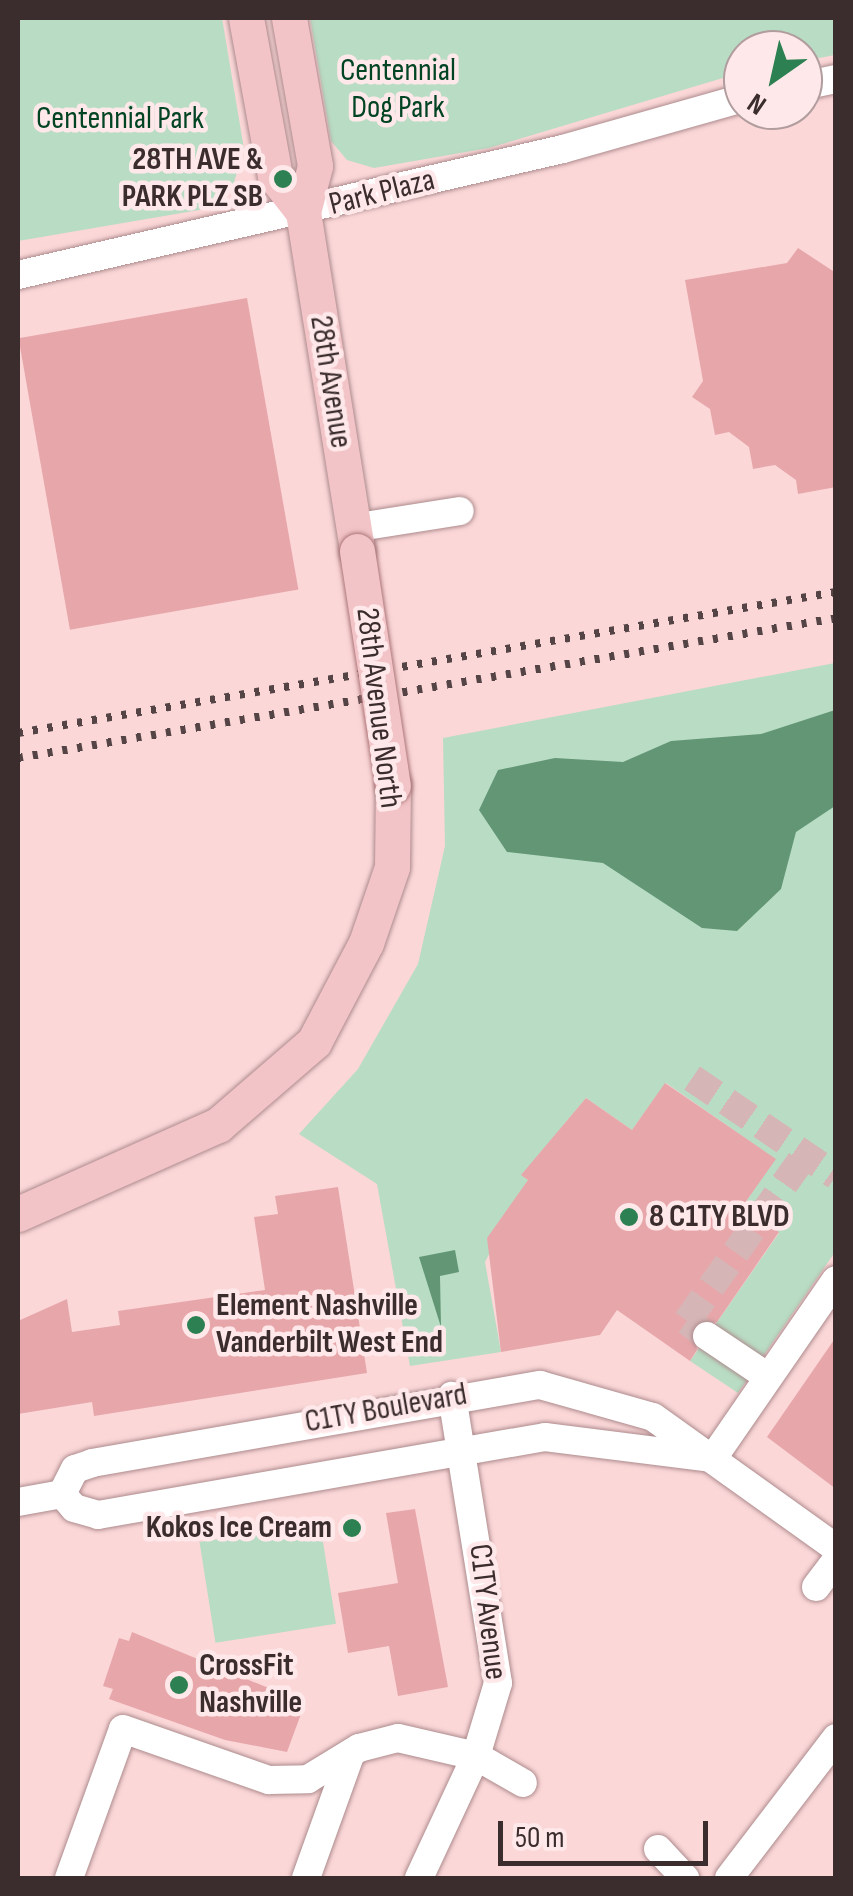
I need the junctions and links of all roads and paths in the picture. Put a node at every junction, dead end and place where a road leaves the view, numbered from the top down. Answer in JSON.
{"nodes":[{"id":1,"x":246,"y":18,"type":"edge"},
{"id":2,"x":289,"y":18,"type":"edge"},
{"id":3,"x":723,"y":103,"type":"edge"},
{"id":4,"x":303,"y":212,"type":"junction"},
{"id":5,"x":18,"y":275,"type":"edge"},
{"id":6,"x":460,"y":511,"type":"dead end"},
{"id":7,"x":355,"y":540,"type":"junction"},
{"id":8,"x":18,"y":1214,"type":"edge"},
{"id":9,"x":836,"y":1280,"type":"edge"},
{"id":10,"x":707,"y":1336,"type":"dead end"},
{"id":11,"x":768,"y":1377,"type":"junction"},
{"id":12,"x":452,"y":1396,"type":"junction"},
{"id":13,"x":462,"y":1450,"type":"junction"},
{"id":14,"x":713,"y":1458,"type":"junction"},
{"id":15,"x":62,"y":1494,"type":"junction"},
{"id":16,"x":18,"y":1502,"type":"edge"},
{"id":17,"x":836,"y":1548,"type":"edge"},
{"id":18,"x":836,"y":1560,"type":"edge"},
{"id":19,"x":816,"y":1587,"type":"dead end"},
{"id":20,"x":836,"y":1738,"type":"edge"},
{"id":21,"x":351,"y":1753,"type":"junction"},
{"id":22,"x":476,"y":1756,"type":"junction"},
{"id":23,"x":524,"y":1783,"type":"dead end"},
{"id":24,"x":658,"y":1850,"type":"dead end"},
{"id":25,"x":69,"y":1878,"type":"edge"},
{"id":26,"x":306,"y":1878,"type":"edge"},
{"id":27,"x":419,"y":1878,"type":"edge"},
{"id":28,"x":685,"y":1878,"type":"edge"},
{"id":29,"x":728,"y":1878,"type":"edge"}],
"edges":[{"from":1,"to":4,"type":"main road"},
{"from":2,"to":4,"type":"main road"},
{"from":3,"to":4,"type":"street","name":"Park Plaza"},
{"from":4,"to":5,"type":"street","name":"Park Plaza"},
{"from":4,"to":7,"type":"main road","name":"28th Avenue"},
{"from":6,"to":7,"type":"street"},
{"from":7,"to":8,"type":"main road","name":"28th Avenue North","bridge":true},
{"from":9,"to":11,"type":"street"},
{"from":10,"to":11,"type":"street"},
{"from":11,"to":14,"type":"street"},
{"from":12,"to":13,"type":"street","name":"C1TY Avenue"},
{"from":12,"to":14,"type":"street","name":"C1TY Boulevard"},
{"from":12,"to":15,"type":"street","name":"C1TY Boulevard"},
{"from":13,"to":14,"type":"street","name":"C1TY Boulevard"},
{"from":13,"to":15,"type":"street","name":"C1TY Boulevard"},
{"from":13,"to":22,"type":"street","name":"C1TY Avenue"},
{"from":14,"to":17,"type":"street","name":"C1TY Boulevard"},
{"from":15,"to":16,"type":"street"},
{"from":18,"to":19,"type":"street"},
{"from":20,"to":29,"type":"street"},
{"from":21,"to":22,"type":"street"},
{"from":21,"to":25,"type":"street"},
{"from":21,"to":26,"type":"street"},
{"from":22,"to":23,"type":"street"},
{"from":22,"to":27,"type":"street","name":"C1TY Avenue"},
{"from":24,"to":28,"type":"street"}]}
